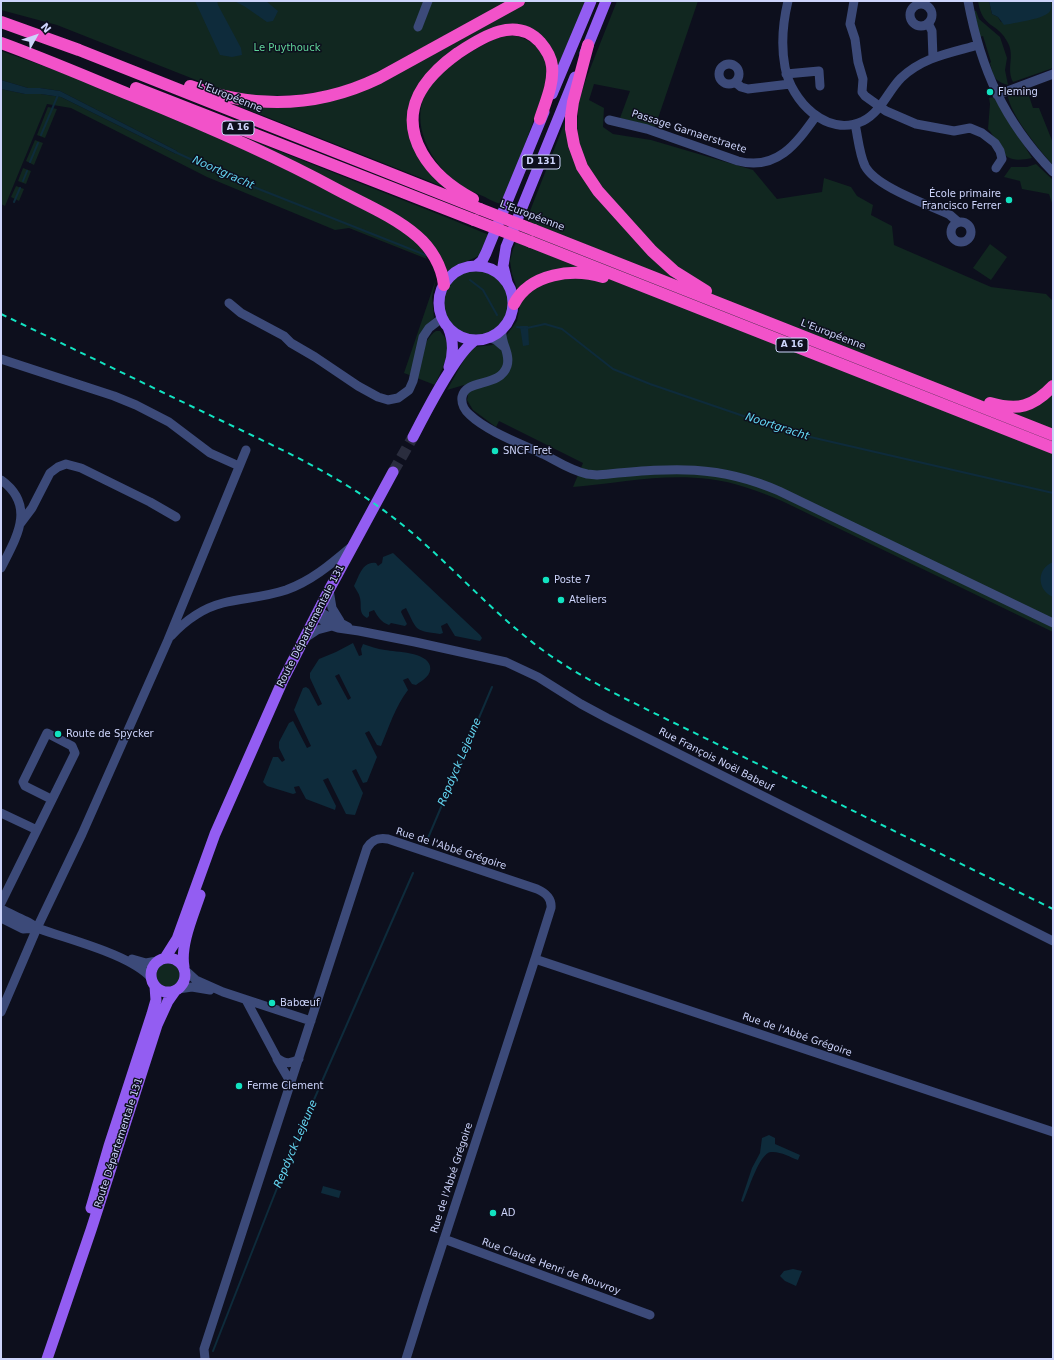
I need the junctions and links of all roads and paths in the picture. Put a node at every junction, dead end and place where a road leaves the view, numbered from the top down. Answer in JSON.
{"nodes":[{"id":1,"x":428,"y":1,"type":"edge"},
{"id":2,"x":519,"y":1,"type":"edge"},
{"id":3,"x":591,"y":1,"type":"edge"},
{"id":4,"x":606,"y":1,"type":"edge"},
{"id":5,"x":788,"y":1,"type":"edge"},
{"id":6,"x":854,"y":1,"type":"edge"},
{"id":7,"x":968,"y":1,"type":"edge"},
{"id":8,"x":1,"y":22,"type":"edge"},
{"id":9,"x":928,"y":23,"type":"dead end"},
{"id":10,"x":418,"y":27,"type":"dead end"},
{"id":11,"x":54,"y":40,"type":"junction"},
{"id":12,"x":1,"y":42,"type":"edge"},
{"id":13,"x":588,"y":45,"type":"junction"},
{"id":14,"x":978,"y":45,"type":"junction"},
{"id":15,"x":933,"y":58,"type":"junction"},
{"id":16,"x":786,"y":74,"type":"junction"},
{"id":17,"x":1053,"y":74,"type":"edge"},
{"id":18,"x":735,"y":82,"type":"dead end"},
{"id":19,"x":790,"y":84,"type":"junction"},
{"id":20,"x":820,"y":86,"type":"dead end"},
{"id":21,"x":997,"y":95,"type":"junction"},
{"id":22,"x":879,"y":107,"type":"junction"},
{"id":23,"x":816,"y":116,"type":"junction"},
{"id":24,"x":540,"y":119,"type":"junction"},
{"id":25,"x":609,"y":120,"type":"dead end"},
{"id":26,"x":855,"y":124,"type":"junction"},
{"id":27,"x":996,"y":168,"type":"dead end"},
{"id":28,"x":1053,"y":172,"type":"edge"},
{"id":29,"x":480,"y":206,"type":"junction"},
{"id":30,"x":958,"y":222,"type":"dead end"},
{"id":31,"x":476,"y":266,"type":"junction"},
{"id":32,"x":507,"y":282,"type":"junction"},
{"id":33,"x":444,"y":285,"type":"junction"},
{"id":34,"x":229,"y":303,"type":"dead end"},
{"id":35,"x":684,"y":303,"type":"junction"},
{"id":36,"x":514,"y":304,"type":"junction"},
{"id":37,"x":445,"y":323,"type":"junction"},
{"id":38,"x":770,"y":323,"type":"junction"},
{"id":39,"x":502,"y":330,"type":"junction"},
{"id":40,"x":491,"y":338,"type":"junction"},
{"id":41,"x":476,"y":340,"type":"junction"},
{"id":42,"x":506,"y":351,"type":"junction"},
{"id":43,"x":1,"y":359,"type":"edge"},
{"id":44,"x":886,"y":368,"type":"junction"},
{"id":45,"x":441,"y":386,"type":"junction"},
{"id":46,"x":1053,"y":386,"type":"edge"},
{"id":47,"x":1053,"y":434,"type":"edge"},
{"id":48,"x":413,"y":437,"type":"tunnel mouth"},
{"id":49,"x":1053,"y":448,"type":"edge"},
{"id":50,"x":246,"y":450,"type":"dead end"},
{"id":51,"x":239,"y":466,"type":"junction"},
{"id":52,"x":393,"y":472,"type":"tunnel mouth"},
{"id":53,"x":1,"y":480,"type":"edge"},
{"id":54,"x":176,"y":517,"type":"dead end"},
{"id":55,"x":20,"y":524,"type":"junction"},
{"id":56,"x":352,"y":546,"type":"junction"},
{"id":57,"x":1,"y":568,"type":"edge"},
{"id":58,"x":329,"y":590,"type":"junction"},
{"id":59,"x":317,"y":613,"type":"junction"},
{"id":60,"x":1053,"y":623,"type":"edge"},
{"id":61,"x":343,"y":625,"type":"junction"},
{"id":62,"x":332,"y":626,"type":"junction"},
{"id":63,"x":359,"y":631,"type":"junction"},
{"id":64,"x":168,"y":640,"type":"junction"},
{"id":65,"x":303,"y":640,"type":"junction"},
{"id":66,"x":238,"y":785,"type":"junction"},
{"id":67,"x":51,"y":799,"type":"junction"},
{"id":68,"x":1,"y":812,"type":"edge"},
{"id":69,"x":37,"y":830,"type":"junction"},
{"id":70,"x":1,"y":903,"type":"edge"},
{"id":71,"x":1,"y":909,"type":"edge"},
{"id":72,"x":1,"y":918,"type":"edge"},
{"id":73,"x":37,"y":928,"type":"junction"},
{"id":74,"x":1053,"y":941,"type":"edge"},
{"id":75,"x":114,"y":955,"type":"junction"},
{"id":76,"x":535,"y":959,"type":"junction"},
{"id":77,"x":161,"y":960,"type":"junction"},
{"id":78,"x":184,"y":968,"type":"junction"},
{"id":79,"x":153,"y":983,"type":"junction"},
{"id":80,"x":177,"y":990,"type":"junction"},
{"id":81,"x":223,"y":992,"type":"junction"},
{"id":82,"x":246,"y":1000,"type":"junction"},
{"id":83,"x":1,"y":1012,"type":"edge"},
{"id":84,"x":311,"y":1021,"type":"junction"},
{"id":85,"x":276,"y":1056,"type":"junction"},
{"id":86,"x":299,"y":1059,"type":"junction"},
{"id":87,"x":291,"y":1083,"type":"junction"},
{"id":88,"x":1053,"y":1132,"type":"edge"},
{"id":89,"x":444,"y":1239,"type":"junction"},
{"id":90,"x":67,"y":1298,"type":"junction"},
{"id":91,"x":650,"y":1316,"type":"dead end"},
{"id":92,"x":47,"y":1359,"type":"edge"},
{"id":93,"x":205,"y":1359,"type":"edge"},
{"id":94,"x":406,"y":1359,"type":"edge"}],
"edges":[{"from":1,"to":10,"type":"street"},
{"from":2,"to":11,"type":"highway"},
{"from":3,"to":24,"type":"main road","number":"D 131"},
{"from":4,"to":13,"type":"main road","number":"D 131"},
{"from":5,"to":16,"type":"street"},
{"from":6,"to":22,"type":"street"},
{"from":7,"to":14,"type":"street"},
{"from":8,"to":11,"type":"highway","name":"L'Européenne","number":"A 16"},
{"from":9,"to":15,"type":"street"},
{"from":11,"to":29,"type":"highway","name":"L'Européenne","number":"A 16"},
{"from":12,"to":33,"type":"highway"},
{"from":12,"to":35,"type":"highway","number":"A 16","bridge":true},
{"from":13,"to":32,"type":"main road","number":"D 131"},
{"from":13,"to":38,"type":"highway"},
{"from":14,"to":15,"type":"street"},
{"from":14,"to":21,"type":"street"},
{"from":15,"to":22,"type":"street"},
{"from":16,"to":19,"type":"street"},
{"from":16,"to":20,"type":"street"},
{"from":17,"to":21,"type":"street"},
{"from":18,"to":19,"type":"street"},
{"from":19,"to":23,"type":"street"},
{"from":21,"to":28,"type":"street"},
{"from":22,"to":26,"type":"street"},
{"from":22,"to":27,"type":"street"},
{"from":23,"to":25,"type":"street","name":"Passage Garnaerstraete"},
{"from":23,"to":26,"type":"street"},
{"from":24,"to":29,"type":"highway"},
{"from":24,"to":31,"type":"main road","number":"D 131"},
{"from":26,"to":30,"type":"street"},
{"from":29,"to":38,"type":"highway","name":"L'Européenne","number":"A 16","bridge":true},
{"from":31,"to":32,"type":"main road"},
{"from":31,"to":33,"type":"main road"},
{"from":32,"to":36,"type":"main road"},
{"from":33,"to":37,"type":"main road"},
{"from":34,"to":37,"type":"street"},
{"from":35,"to":36,"type":"highway"},
{"from":35,"to":49,"type":"highway","number":"A 16"},
{"from":36,"to":39,"type":"main road"},
{"from":37,"to":41,"type":"main road"},
{"from":37,"to":45,"type":"main road"},
{"from":38,"to":44,"type":"highway","name":"L'Européenne","number":"A 16"},
{"from":39,"to":40,"type":"main road"},
{"from":39,"to":42,"type":"street"},
{"from":40,"to":41,"type":"main road"},
{"from":40,"to":42,"type":"street"},
{"from":41,"to":45,"type":"main road"},
{"from":42,"to":60,"type":"street"},
{"from":43,"to":51,"type":"street"},
{"from":44,"to":46,"type":"highway"},
{"from":44,"to":47,"type":"highway","name":"L'Européenne","number":"A 16"},
{"from":45,"to":48,"type":"main road"},
{"from":50,"to":51,"type":"street"},
{"from":51,"to":64,"type":"street"},
{"from":52,"to":56,"type":"main road","name":"Route Départementale 131"},
{"from":53,"to":55,"type":"street"},
{"from":54,"to":55,"type":"street"},
{"from":55,"to":57,"type":"street"},
{"from":56,"to":58,"type":"main road","name":"Route Départementale 131"},
{"from":56,"to":64,"type":"street"},
{"from":58,"to":59,"type":"main road","name":"Route Départementale 131"},
{"from":58,"to":61,"type":"street"},
{"from":59,"to":61,"type":"street","name":"Rue François Noël Babeuf"},
{"from":59,"to":62,"type":"street","name":"Rue François Noël Babeuf"},
{"from":59,"to":65,"type":"main road","name":"Route Départementale 131"},
{"from":61,"to":63,"type":"street","name":"Rue François Noël Babeuf"},
{"from":62,"to":63,"type":"street","name":"Rue François Noël Babeuf"},
{"from":62,"to":65,"type":"street"},
{"from":63,"to":74,"type":"street","name":"Rue François Noël Babeuf"},
{"from":64,"to":73,"type":"street"},
{"from":65,"to":66,"type":"main road","name":"Route Départementale 131"},
{"from":66,"to":77,"type":"main road","name":"Route Départementale 131"},
{"from":66,"to":78,"type":"main road","name":"Route Départementale 131"},
{"from":67,"to":67,"type":"street"},
{"from":67,"to":69,"type":"street"},
{"from":68,"to":69,"type":"street"},
{"from":69,"to":70,"type":"street"},
{"from":71,"to":73,"type":"street"},
{"from":72,"to":73,"type":"street"},
{"from":73,"to":75,"type":"street"},
{"from":73,"to":83,"type":"street"},
{"from":75,"to":77,"type":"street"},
{"from":75,"to":79,"type":"street"},
{"from":76,"to":84,"type":"street","name":"Rue de l'Abbé Grégoire"},
{"from":76,"to":88,"type":"street","name":"Rue de l'Abbé Grégoire"},
{"from":76,"to":89,"type":"street","name":"Rue de l'Abbé Grégoire"},
{"from":77,"to":78,"type":"main road"},
{"from":77,"to":79,"type":"main road"},
{"from":78,"to":80,"type":"main road"},
{"from":78,"to":81,"type":"street"},
{"from":79,"to":80,"type":"main road"},
{"from":79,"to":90,"type":"main road","name":"Route Départementale 131"},
{"from":80,"to":81,"type":"street"},
{"from":80,"to":90,"type":"main road","name":"Route Départementale 131"},
{"from":81,"to":82,"type":"street"},
{"from":82,"to":84,"type":"street"},
{"from":82,"to":85,"type":"street"},
{"from":84,"to":86,"type":"street","name":"Rue de l'Abbé Grégoire"},
{"from":85,"to":86,"type":"street"},
{"from":85,"to":87,"type":"street"},
{"from":86,"to":87,"type":"street","name":"Rue de l'Abbé Grégoire"},
{"from":87,"to":93,"type":"street","name":"Rue de l'Abbé Grégoire"},
{"from":89,"to":91,"type":"street","name":"Rue Claude Henri de Rouvroy"},
{"from":89,"to":94,"type":"street","name":"Rue de l'Abbé Grégoire"},
{"from":90,"to":92,"type":"main road","name":"Route Départementale 131"}]}
